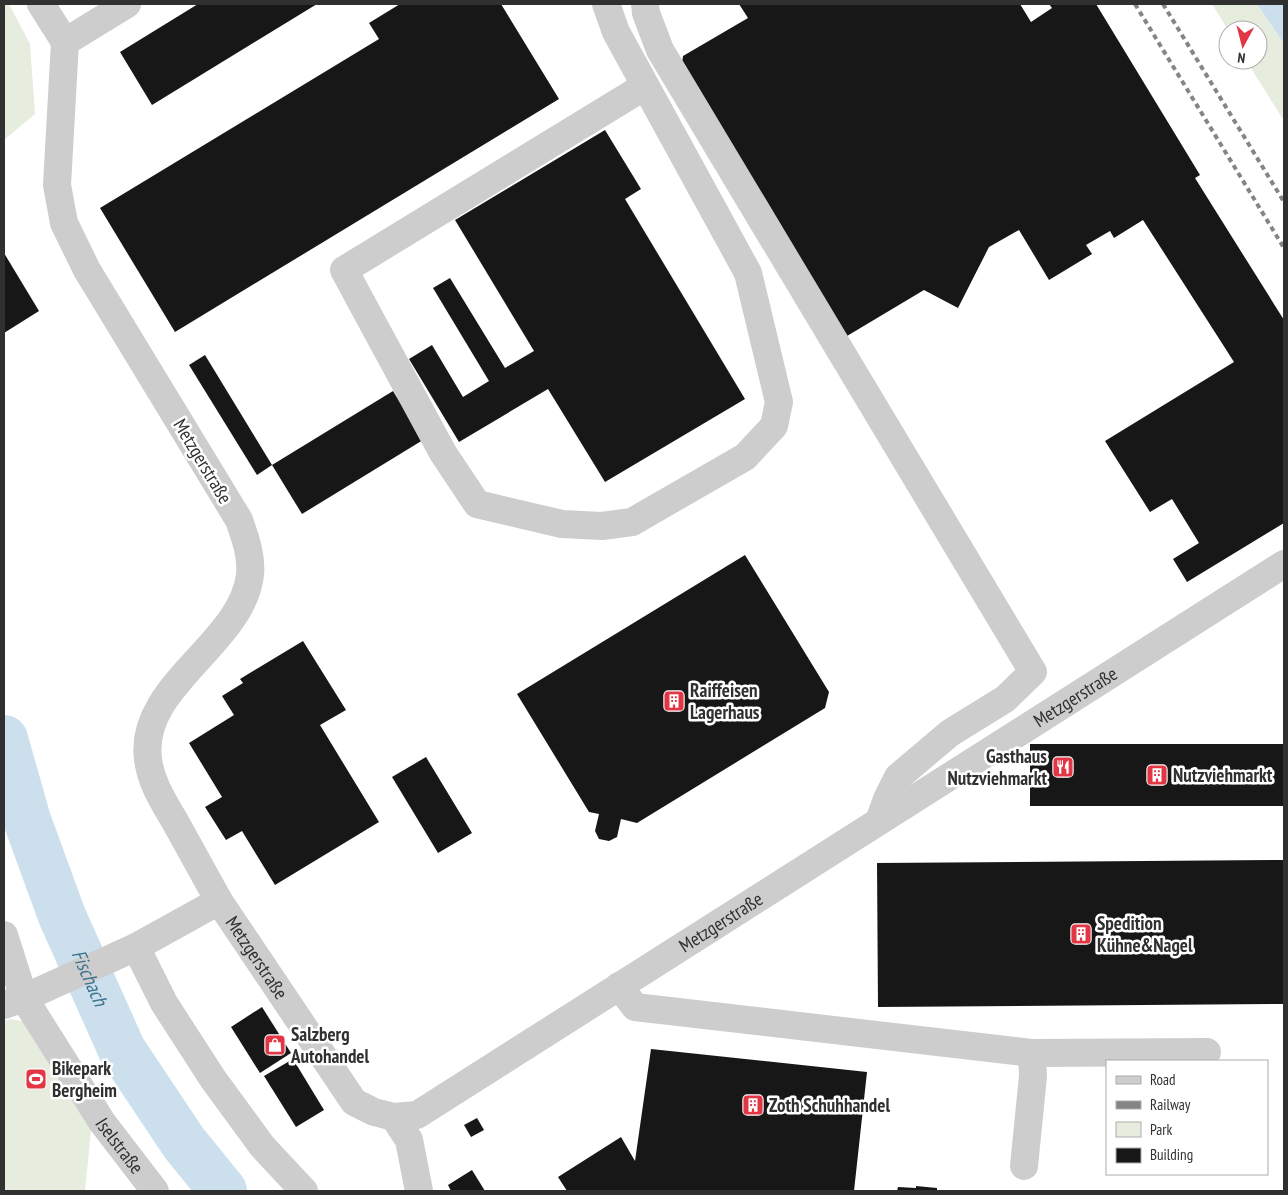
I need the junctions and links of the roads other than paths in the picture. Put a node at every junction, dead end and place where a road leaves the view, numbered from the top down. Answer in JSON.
{"nodes":[{"id":1,"x":41,"y":4,"type":"edge"},
{"id":2,"x":127,"y":4,"type":"edge"},
{"id":3,"x":606,"y":4,"type":"edge"},
{"id":4,"x":644,"y":4,"type":"edge"},
{"id":5,"x":65,"y":42,"type":"junction"},
{"id":6,"x":645,"y":86,"type":"junction"},
{"id":7,"x":1284,"y":564,"type":"edge"},
{"id":8,"x":879,"y":821,"type":"junction"},
{"id":9,"x":219,"y":901,"type":"junction"},
{"id":10,"x":4,"y":935,"type":"edge"},
{"id":11,"x":136,"y":947,"type":"junction"},
{"id":12,"x":619,"y":986,"type":"junction"},
{"id":13,"x":14,"y":1002,"type":"edge"},
{"id":14,"x":1207,"y":1052,"type":"dead end"},
{"id":15,"x":1032,"y":1053,"type":"junction"},
{"id":16,"x":394,"y":1117,"type":"junction"},
{"id":17,"x":1024,"y":1166,"type":"dead end"},
{"id":18,"x":155,"y":1191,"type":"edge"},
{"id":19,"x":304,"y":1191,"type":"edge"},
{"id":20,"x":419,"y":1191,"type":"edge"}],
"edges":[{"from":1,"to":5,"type":"street"},
{"from":2,"to":5,"type":"street"},
{"from":3,"to":6,"type":"street"},
{"from":4,"to":8,"type":"street"},
{"from":5,"to":9,"type":"street","name":"Metzgerstraße"},
{"from":6,"to":6,"type":"street"},
{"from":7,"to":8,"type":"street","name":"Metzgerstraße"},
{"from":8,"to":12,"type":"street","name":"Metzgerstraße"},
{"from":9,"to":11,"type":"street","name":"Metzgerstraße"},
{"from":9,"to":16,"type":"street","name":"Metzgerstraße"},
{"from":10,"to":13,"type":"street","name":"Iselstraße"},
{"from":11,"to":13,"type":"street","name":"Metzgerstraße"},
{"from":11,"to":19,"type":"street"},
{"from":12,"to":15,"type":"street"},
{"from":12,"to":16,"type":"street","name":"Metzgerstraße"},
{"from":13,"to":18,"type":"street","name":"Iselstraße"},
{"from":14,"to":15,"type":"street"},
{"from":15,"to":17,"type":"street"},
{"from":16,"to":20,"type":"street"}]}
